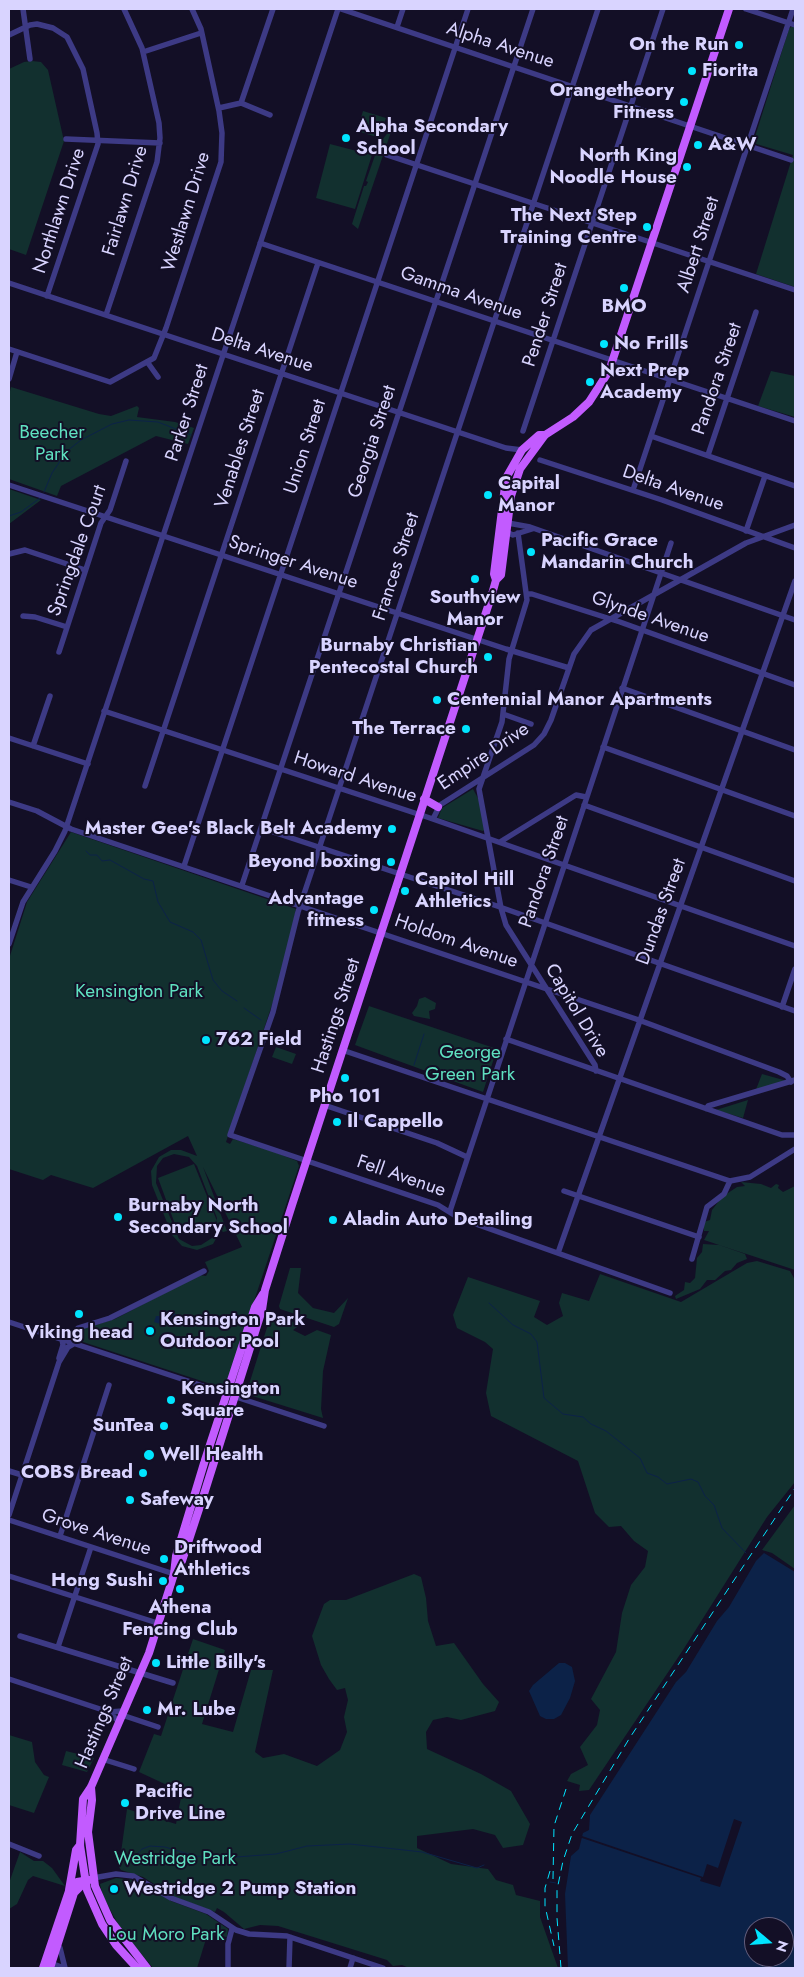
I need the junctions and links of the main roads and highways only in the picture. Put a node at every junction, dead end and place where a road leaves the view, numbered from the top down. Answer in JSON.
{"nodes":[{"id":1,"x":729,"y":9,"type":"edge"},
{"id":2,"x":545,"y":435,"type":"junction"},
{"id":3,"x":496,"y":580,"type":"junction"},
{"id":4,"x":424,"y":799,"type":"junction"},
{"id":5,"x":438,"y":807,"type":"road end"},
{"id":6,"x":265,"y":1290,"type":"junction"},
{"id":7,"x":175,"y":1570,"type":"junction"},
{"id":8,"x":91,"y":1787,"type":"junction"},
{"id":9,"x":80,"y":1845,"type":"junction"},
{"id":10,"x":90,"y":1880,"type":"junction"},
{"id":11,"x":69,"y":1891,"type":"junction"},
{"id":12,"x":48,"y":1965,"type":"edge"},
{"id":13,"x":137,"y":1968,"type":"edge"},
{"id":14,"x":147,"y":1968,"type":"edge"}],
"edges":[{"from":1,"to":2,"type":"main road","name":"Hastings Street"},
{"from":2,"to":3,"type":"main road","name":"Hastings Street"},
{"from":2,"to":3,"type":"main road","name":"Hastings Street"},
{"from":3,"to":4,"type":"main road","name":"Hastings Street"},
{"from":4,"to":5,"type":"main road"},
{"from":4,"to":6,"type":"main road","name":"Hastings Street"},
{"from":6,"to":7,"type":"main road","name":"Hastings Street"},
{"from":6,"to":7,"type":"main road","name":"Hastings Street"},
{"from":7,"to":8,"type":"main road","name":"Hastings Street"},
{"from":8,"to":9,"type":"main road","name":"Hastings Street"},
{"from":8,"to":10,"type":"main road","name":"Hastings Street"},
{"from":9,"to":10,"type":"main road","name":"Hastings Street"},
{"from":9,"to":11,"type":"main road"},
{"from":10,"to":11,"type":"main road"},
{"from":10,"to":12,"type":"main road"},
{"from":10,"to":13,"type":"main road"},
{"from":10,"to":14,"type":"main road"},
{"from":11,"to":12,"type":"main road"}]}
